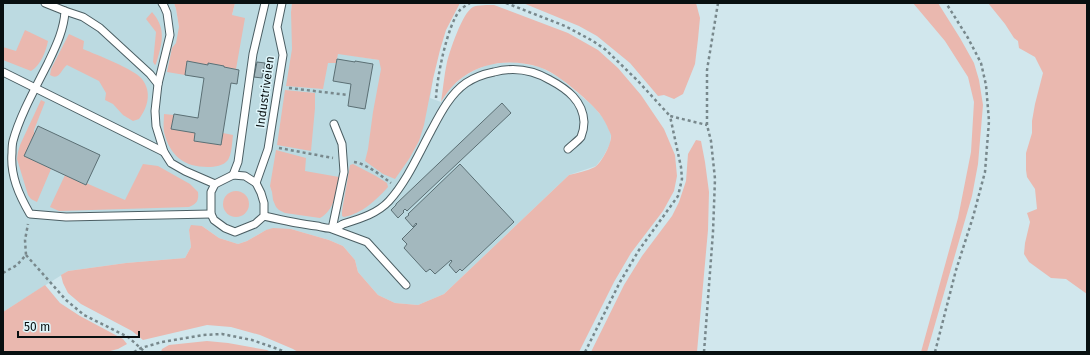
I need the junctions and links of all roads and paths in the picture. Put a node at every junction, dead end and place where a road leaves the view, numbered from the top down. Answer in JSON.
{"nodes":[{"id":1,"x":44,"y":3,"type":"edge"},
{"id":2,"x":162,"y":3,"type":"edge"},
{"id":3,"x":265,"y":3,"type":"edge"},
{"id":4,"x":282,"y":3,"type":"edge"},
{"id":5,"x":470,"y":3,"type":"edge"},
{"id":6,"x":506,"y":3,"type":"edge"},
{"id":7,"x":718,"y":3,"type":"edge"},
{"id":8,"x":946,"y":3,"type":"edge"},
{"id":9,"x":66,"y":11,"type":"junction"},
{"id":10,"x":3,"y":72,"type":"edge"},
{"id":11,"x":158,"y":84,"type":"junction"},
{"id":12,"x":278,"y":86,"type":"junction"},
{"id":13,"x":36,"y":88,"type":"junction"},
{"id":14,"x":348,"y":95,"type":"dead end"},
{"id":15,"x":670,"y":116,"type":"junction"},
{"id":16,"x":437,"y":118,"type":"junction"},
{"id":17,"x":334,"y":124,"type":"dead end"},
{"id":18,"x":707,"y":125,"type":"junction"},
{"id":19,"x":568,"y":149,"type":"dead end"},
{"id":20,"x":164,"y":152,"type":"junction"},
{"id":21,"x":233,"y":175,"type":"junction"},
{"id":22,"x":256,"y":183,"type":"junction"},
{"id":23,"x":215,"y":184,"type":"junction"},
{"id":24,"x":30,"y":214,"type":"junction"},
{"id":25,"x":211,"y":214,"type":"junction"},
{"id":26,"x":264,"y":216,"type":"junction"},
{"id":27,"x":332,"y":229,"type":"junction"},
{"id":28,"x":26,"y":255,"type":"junction"},
{"id":29,"x":3,"y":273,"type":"edge"},
{"id":30,"x":406,"y":285,"type":"dead end"},
{"id":31,"x":141,"y":348,"type":"junction"},
{"id":32,"x":134,"y":352,"type":"edge"},
{"id":33,"x":145,"y":352,"type":"edge"},
{"id":34,"x":285,"y":352,"type":"edge"},
{"id":35,"x":585,"y":352,"type":"edge"},
{"id":36,"x":704,"y":352,"type":"edge"},
{"id":37,"x":935,"y":352,"type":"edge"}],
"edges":[{"from":1,"to":9,"type":"lane"},
{"from":2,"to":11,"type":"lane"},
{"from":3,"to":21,"type":"lane","name":"Industriveien"},
{"from":4,"to":12,"type":"lane","name":"Industriveien"},
{"from":5,"to":16,"type":"path"},
{"from":6,"to":15,"type":"path"},
{"from":7,"to":18,"type":"path"},
{"from":8,"to":37,"type":"path"},
{"from":9,"to":11,"type":"lane"},
{"from":9,"to":13,"type":"lane"},
{"from":10,"to":13,"type":"lane"},
{"from":11,"to":20,"type":"lane"},
{"from":12,"to":14,"type":"path"},
{"from":12,"to":22,"type":"lane","name":"Industriveien"},
{"from":13,"to":20,"type":"lane"},
{"from":13,"to":24,"type":"lane"},
{"from":15,"to":18,"type":"path"},
{"from":15,"to":35,"type":"path"},
{"from":16,"to":19,"type":"lane"},
{"from":16,"to":27,"type":"lane"},
{"from":17,"to":27,"type":"lane"},
{"from":18,"to":36,"type":"path"},
{"from":20,"to":23,"type":"lane"},
{"from":21,"to":22,"type":"lane"},
{"from":21,"to":23,"type":"lane"},
{"from":22,"to":26,"type":"lane"},
{"from":23,"to":25,"type":"lane"},
{"from":24,"to":25,"type":"lane"},
{"from":24,"to":28,"type":"path"},
{"from":25,"to":26,"type":"lane"},
{"from":26,"to":27,"type":"lane"},
{"from":27,"to":30,"type":"lane"},
{"from":28,"to":29,"type":"path"},
{"from":28,"to":31,"type":"path"},
{"from":31,"to":32,"type":"path"},
{"from":31,"to":33,"type":"path"},
{"from":31,"to":34,"type":"path"}]}
